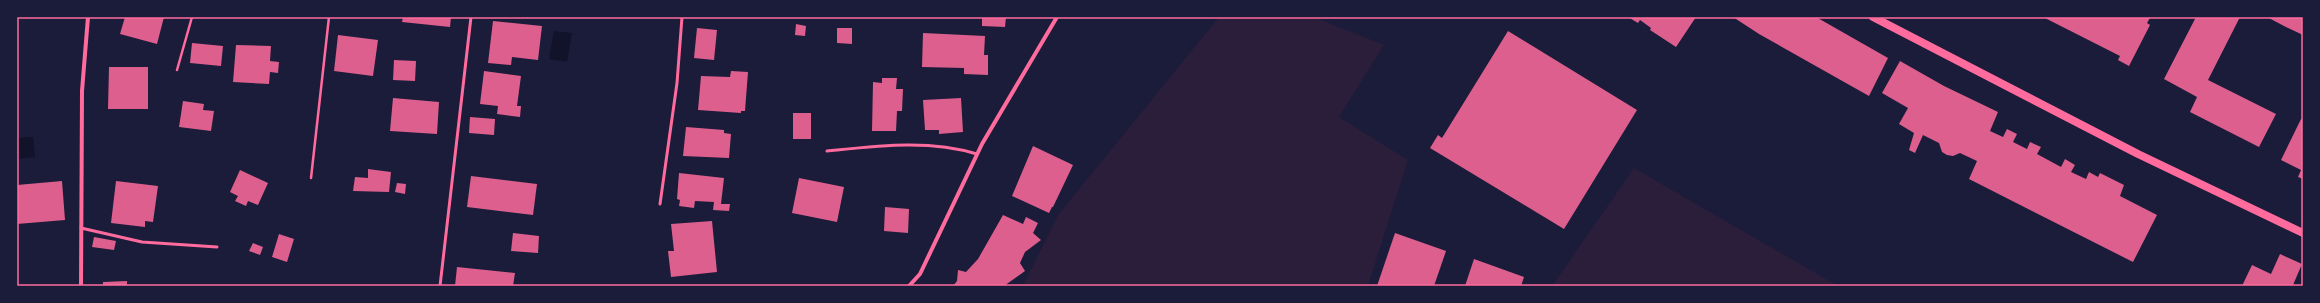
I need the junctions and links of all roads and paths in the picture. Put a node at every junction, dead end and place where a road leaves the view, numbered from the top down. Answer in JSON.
{"nodes":[{"id":1,"x":88,"y":17,"type":"edge"},
{"id":2,"x":192,"y":17,"type":"edge"},
{"id":3,"x":330,"y":17,"type":"edge"},
{"id":4,"x":471,"y":17,"type":"edge"},
{"id":5,"x":682,"y":17,"type":"edge"},
{"id":6,"x":1058,"y":17,"type":"edge"},
{"id":7,"x":1873,"y":17,"type":"edge"},
{"id":8,"x":177,"y":70,"type":"dead end"},
{"id":9,"x":827,"y":151,"type":"dead end"},
{"id":10,"x":978,"y":154,"type":"junction"},
{"id":11,"x":311,"y":178,"type":"dead end"},
{"id":12,"x":660,"y":204,"type":"dead end"},
{"id":13,"x":81,"y":228,"type":"junction"},
{"id":14,"x":2303,"y":233,"type":"edge"},
{"id":15,"x":217,"y":247,"type":"dead end"},
{"id":16,"x":80,"y":286,"type":"edge"},
{"id":17,"x":440,"y":286,"type":"edge"},
{"id":18,"x":909,"y":286,"type":"edge"}],
"edges":[{"from":1,"to":13,"type":"street"},
{"from":2,"to":8,"type":"path"},
{"from":3,"to":11,"type":"path"},
{"from":4,"to":17,"type":"lane"},
{"from":5,"to":12,"type":"lane"},
{"from":6,"to":10,"type":"street"},
{"from":7,"to":14,"type":"main road"},
{"from":9,"to":10,"type":"lane"},
{"from":10,"to":18,"type":"street"},
{"from":13,"to":15,"type":"lane"},
{"from":13,"to":16,"type":"street"}]}
